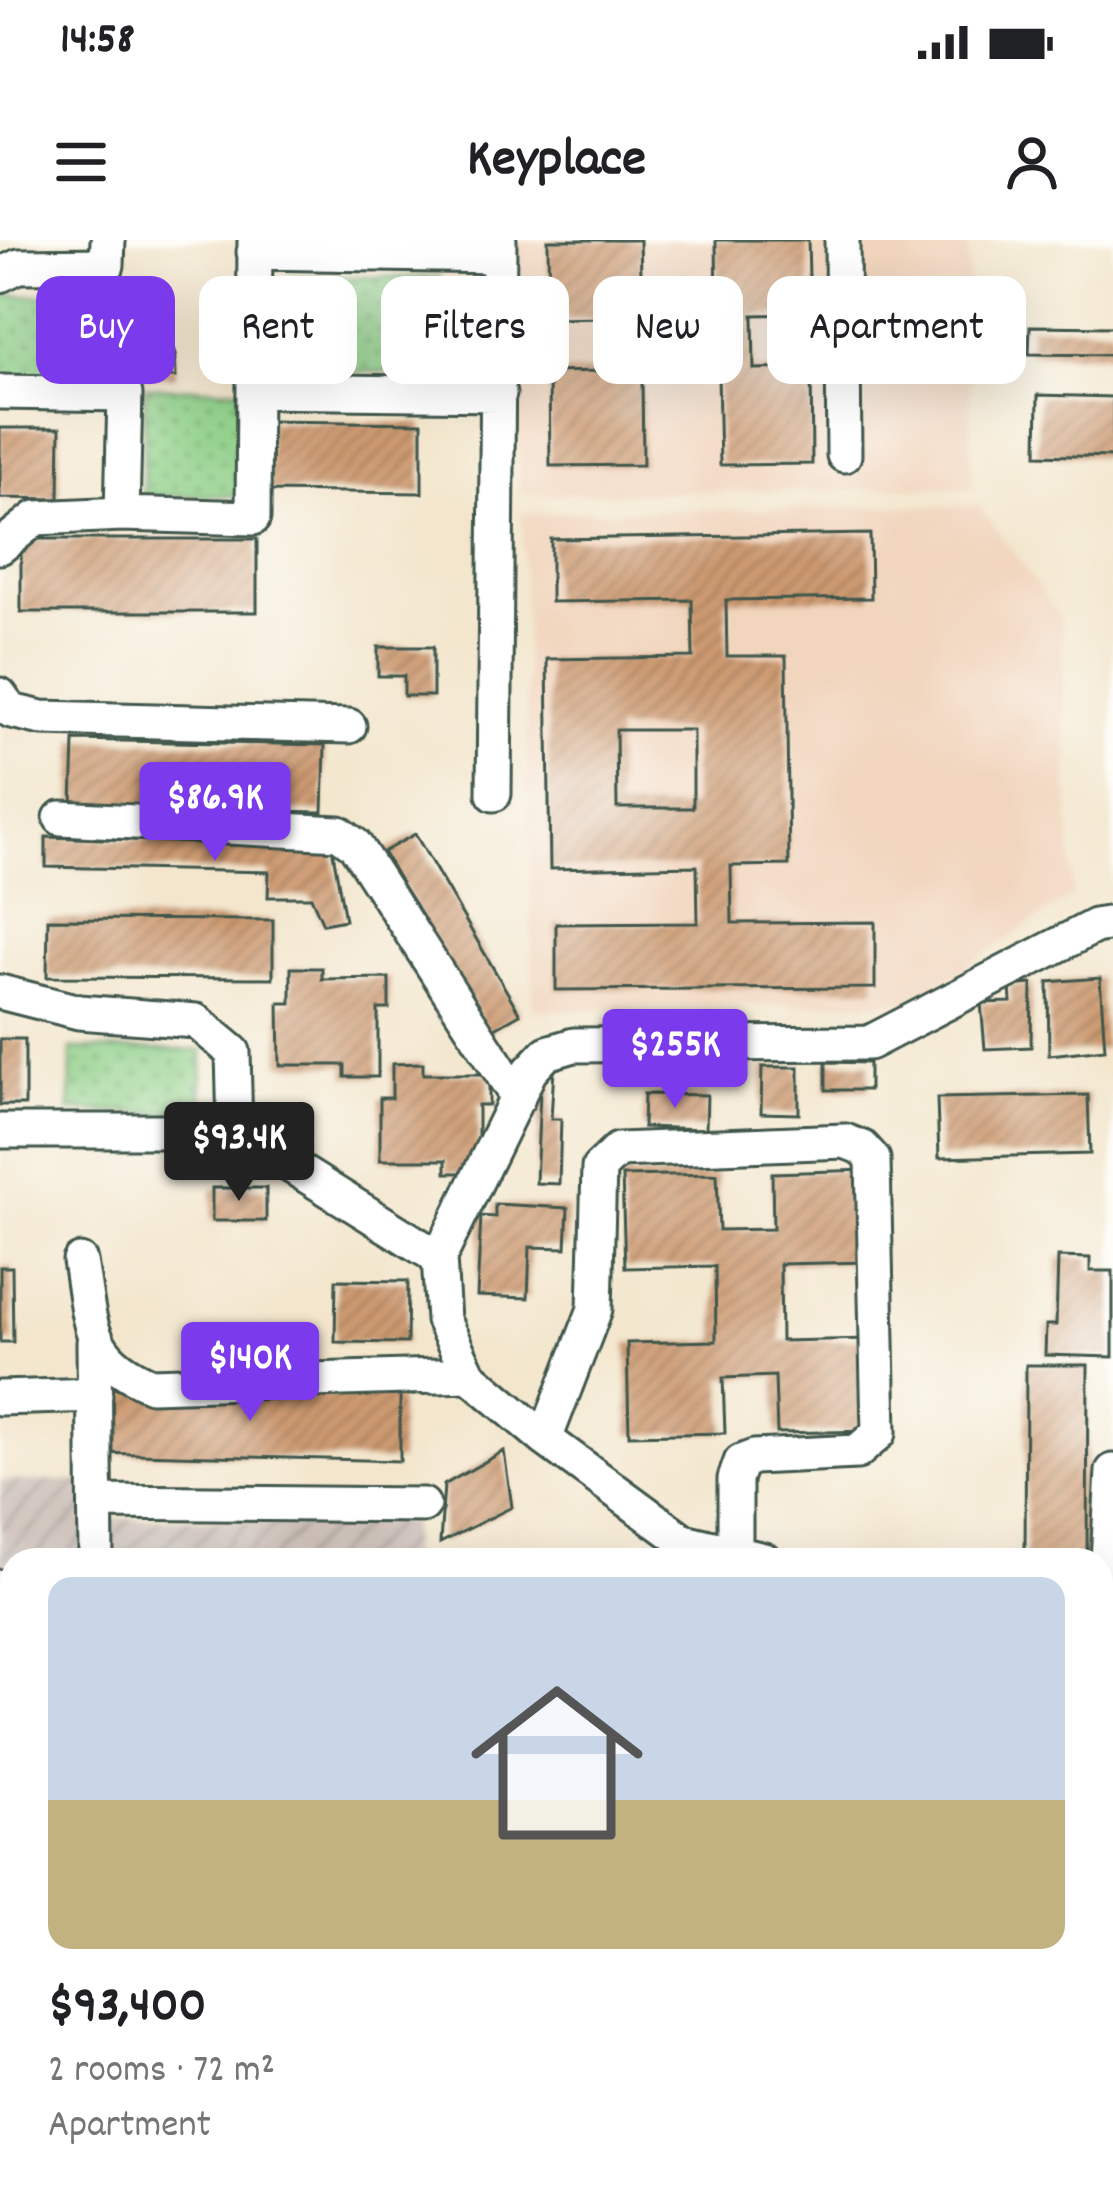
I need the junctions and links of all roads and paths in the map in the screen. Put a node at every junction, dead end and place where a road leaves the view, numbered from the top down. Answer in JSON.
{"nodes":[{"id":1,"x":107,"y":240,"type":"edge"},
{"id":2,"x":842,"y":240,"type":"edge"},
{"id":3,"x":255,"y":246,"type":"edge"},
{"id":4,"x":499,"y":248,"type":"edge"},
{"id":5,"x":0,"y":275,"type":"edge"},
{"id":6,"x":254,"y":391,"type":"junction"},
{"id":7,"x":0,"y":392,"type":"edge"},
{"id":8,"x":499,"y":394,"type":"junction"},
{"id":9,"x":844,"y":455,"type":"dead end"},
{"id":10,"x":122,"y":514,"type":"junction"},
{"id":11,"x":0,"y":547,"type":"edge"},
{"id":12,"x":0,"y":695,"type":"edge"},
{"id":13,"x":350,"y":726,"type":"dead end"},
{"id":14,"x":494,"y":794,"type":"dead end"},
{"id":15,"x":61,"y":818,"type":"dead end"},
{"id":16,"x":1113,"y":923,"type":"edge"},
{"id":17,"x":0,"y":992,"type":"edge"},
{"id":18,"x":518,"y":1098,"type":"junction"},
{"id":19,"x":0,"y":1132,"type":"edge"},
{"id":20,"x":235,"y":1132,"type":"junction"},
{"id":21,"x":439,"y":1258,"type":"junction"},
{"id":22,"x":80,"y":1261,"type":"dead end"},
{"id":23,"x":94,"y":1342,"type":"junction"},
{"id":24,"x":469,"y":1375,"type":"junction"},
{"id":25,"x":94,"y":1396,"type":"junction"},
{"id":26,"x":0,"y":1398,"type":"edge"},
{"id":27,"x":544,"y":1439,"type":"junction"},
{"id":28,"x":1113,"y":1471,"type":"edge"},
{"id":29,"x":96,"y":1502,"type":"junction"},
{"id":30,"x":423,"y":1505,"type":"dead end"},
{"id":31,"x":96,"y":1548,"type":"edge"},
{"id":32,"x":712,"y":1548,"type":"edge"},
{"id":33,"x":747,"y":1548,"type":"edge"},
{"id":34,"x":1109,"y":1548,"type":"edge"}],
"edges":[{"from":1,"to":5,"type":"street"},
{"from":2,"to":9,"type":"street"},
{"from":3,"to":4,"type":"street"},
{"from":3,"to":6,"type":"street"},
{"from":4,"to":8,"type":"street"},
{"from":6,"to":8,"type":"street"},
{"from":6,"to":10,"type":"street"},
{"from":7,"to":10,"type":"street"},
{"from":8,"to":14,"type":"street"},
{"from":10,"to":11,"type":"street"},
{"from":12,"to":13,"type":"street"},
{"from":15,"to":18,"type":"street"},
{"from":16,"to":18,"type":"street"},
{"from":17,"to":20,"type":"street"},
{"from":18,"to":21,"type":"street"},
{"from":19,"to":20,"type":"street"},
{"from":20,"to":21,"type":"street"},
{"from":21,"to":24,"type":"street"},
{"from":22,"to":23,"type":"street"},
{"from":23,"to":24,"type":"street"},
{"from":23,"to":25,"type":"street"},
{"from":24,"to":27,"type":"street"},
{"from":25,"to":26,"type":"street"},
{"from":25,"to":29,"type":"street"},
{"from":27,"to":32,"type":"street"},
{"from":27,"to":33,"type":"street"},
{"from":28,"to":34,"type":"street"},
{"from":29,"to":30,"type":"street"},
{"from":29,"to":31,"type":"street"}]}
